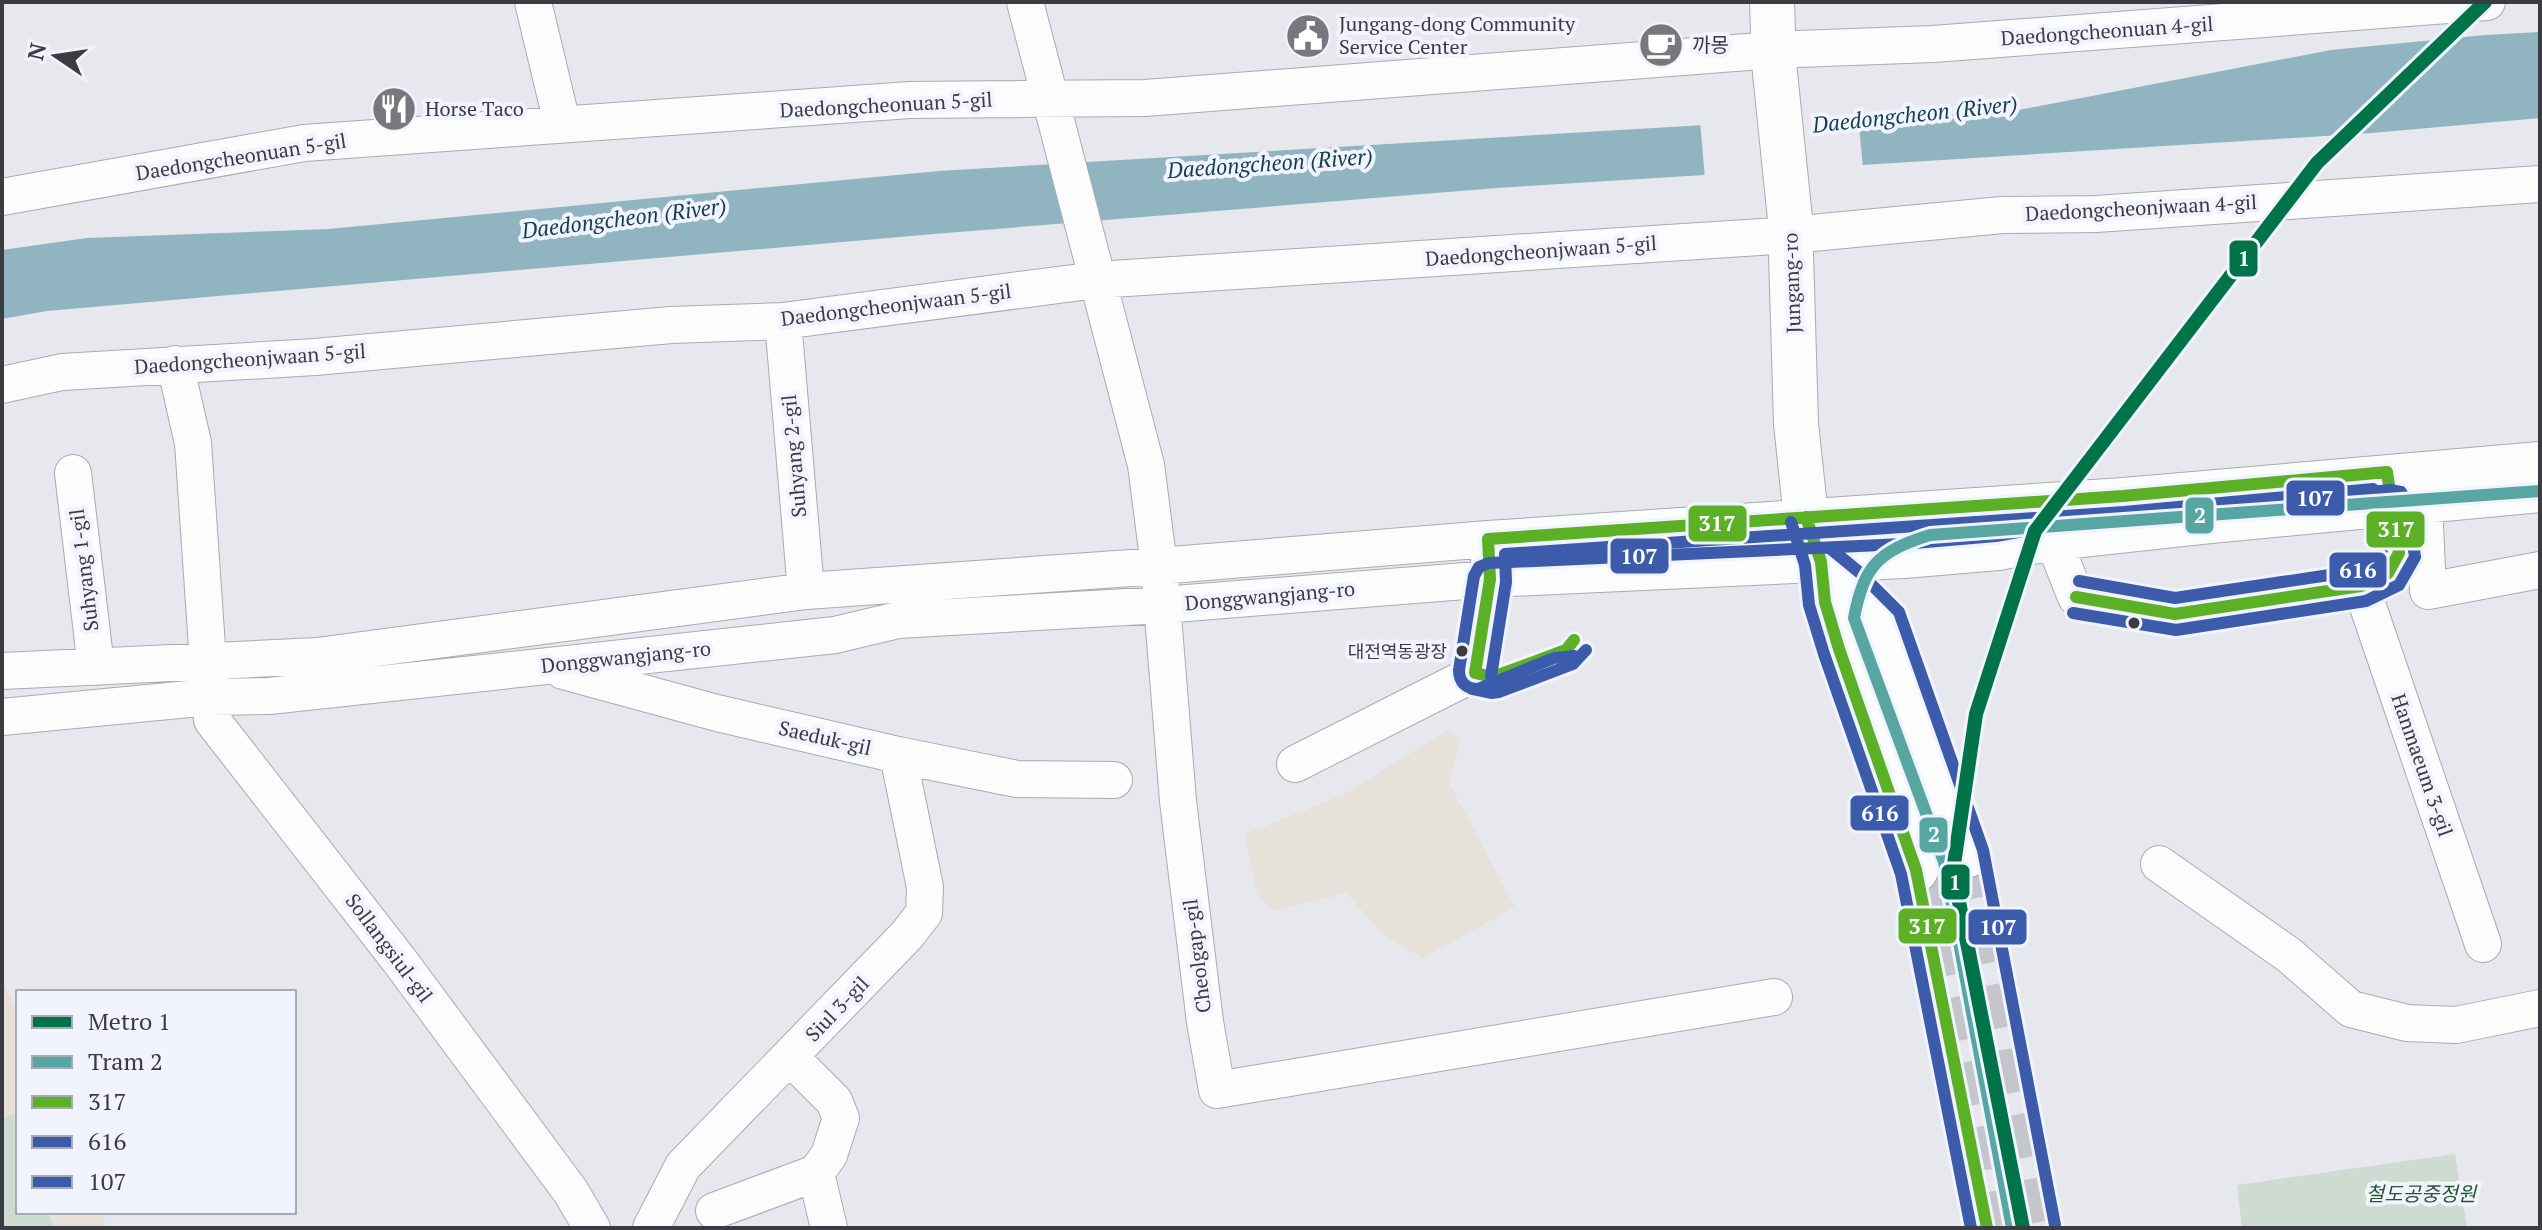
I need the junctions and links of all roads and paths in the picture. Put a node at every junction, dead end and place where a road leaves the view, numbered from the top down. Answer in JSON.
{"nodes":[{"id":1,"x":533,"y":2,"type":"edge"},
{"id":2,"x":1025,"y":2,"type":"edge"},
{"id":3,"x":1772,"y":2,"type":"edge"},
{"id":4,"x":2487,"y":2,"type":"edge"},
{"id":5,"x":1774,"y":57,"type":"junction"},
{"id":6,"x":1052,"y":106,"type":"junction"},
{"id":7,"x":562,"y":123,"type":"junction"},
{"id":8,"x":2540,"y":184,"type":"edge"},
{"id":9,"x":2,"y":197,"type":"edge"},
{"id":10,"x":1791,"y":227,"type":"junction"},
{"id":11,"x":1094,"y":272,"type":"junction"},
{"id":12,"x":783,"y":321,"type":"junction"},
{"id":13,"x":175,"y":364,"type":"junction"},
{"id":14,"x":2,"y":385,"type":"edge"},
{"id":15,"x":2540,"y":460,"type":"edge"},
{"id":16,"x":73,"y":473,"type":"dead end"},
{"id":17,"x":2401,"y":494,"type":"junction"},
{"id":18,"x":2540,"y":494,"type":"edge"},
{"id":19,"x":1806,"y":517,"type":"junction"},
{"id":20,"x":1488,"y":539,"type":"junction"},
{"id":21,"x":2054,"y":542,"type":"junction"},
{"id":22,"x":1821,"y":562,"type":"junction"},
{"id":23,"x":1159,"y":566,"type":"junction"},
{"id":24,"x":2540,"y":570,"type":"edge"},
{"id":25,"x":1490,"y":579,"type":"junction"},
{"id":26,"x":2361,"y":586,"type":"junction"},
{"id":27,"x":806,"y":591,"type":"junction"},
{"id":28,"x":1162,"y":605,"type":"junction"},
{"id":29,"x":208,"y":661,"type":"junction"},
{"id":30,"x":3,"y":663,"type":"edge"},
{"id":31,"x":542,"y":665,"type":"junction"},
{"id":32,"x":96,"y":667,"type":"junction"},
{"id":33,"x":210,"y":697,"type":"junction"},
{"id":34,"x":2,"y":717,"type":"edge"},
{"id":35,"x":898,"y":755,"type":"junction"},
{"id":36,"x":1295,"y":764,"type":"dead end"},
{"id":37,"x":1114,"y":780,"type":"dead end"},
{"id":38,"x":1968,"y":855,"type":"tunnel mouth"},
{"id":39,"x":2159,"y":864,"type":"dead end"},
{"id":40,"x":1916,"y":870,"type":"tunnel mouth"},
{"id":41,"x":2483,"y":944,"type":"dead end"},
{"id":42,"x":1774,"y":997,"type":"dead end"},
{"id":43,"x":2540,"y":1008,"type":"edge"},
{"id":44,"x":790,"y":1057,"type":"junction"},
{"id":45,"x":816,"y":1173,"type":"junction"},
{"id":46,"x":714,"y":1211,"type":"dead end"},
{"id":47,"x":592,"y":1228,"type":"edge"},
{"id":48,"x":651,"y":1228,"type":"edge"},
{"id":49,"x":829,"y":1228,"type":"edge"}],
"edges":[{"from":1,"to":7,"type":"street"},
{"from":2,"to":6,"type":"street"},
{"from":3,"to":5,"type":"main road","name":"Jungang-ro"},
{"from":4,"to":5,"type":"street","name":"Daedongcheonuan 4-gil"},
{"from":5,"to":6,"type":"street","name":"Daedongcheonuan 5-gil"},
{"from":5,"to":10,"type":"main road","name":"Jungang-ro"},
{"from":6,"to":7,"type":"street","name":"Daedongcheonuan 5-gil"},
{"from":6,"to":11,"type":"street","name":"Cheolgap-gil"},
{"from":7,"to":9,"type":"street","name":"Daedongcheonuan 5-gil"},
{"from":8,"to":10,"type":"street","name":"Daedongcheonjwaan 4-gil"},
{"from":10,"to":11,"type":"street","name":"Daedongcheonjwaan 5-gil"},
{"from":10,"to":19,"type":"main road","name":"Jungang-ro"},
{"from":11,"to":12,"type":"street","name":"Daedongcheonjwaan 5-gil"},
{"from":11,"to":23,"type":"street","name":"Cheolgap-gil"},
{"from":12,"to":13,"type":"street","name":"Daedongcheonjwaan 5-gil"},
{"from":12,"to":27,"type":"street","name":"Suhyang 2-gil"},
{"from":13,"to":14,"type":"street","name":"Daedongcheonjwaan 5-gil"},
{"from":13,"to":29,"type":"street","name":"Sollangsiul-gil"},
{"from":15,"to":17,"type":"street","name":"Donggwangjang-ro"},
{"from":16,"to":32,"type":"street","name":"Suhyang 1-gil"},
{"from":17,"to":18,"type":"street","name":"Donggwangjang-ro"},
{"from":17,"to":19,"type":"street","name":"Donggwangjang-ro"},
{"from":17,"to":21,"type":"street","name":"Donggwangjang-ro"},
{"from":17,"to":24,"type":"street"},
{"from":17,"to":26,"type":"street"},
{"from":19,"to":20,"type":"street","name":"Donggwangjang-ro"},
{"from":19,"to":22,"type":"main road","name":"Jungang-ro"},
{"from":20,"to":23,"type":"street","name":"Donggwangjang-ro"},
{"from":20,"to":25,"type":"street"},
{"from":21,"to":22,"type":"street","name":"Donggwangjang-ro"},
{"from":21,"to":26,"type":"street"},
{"from":22,"to":25,"type":"street","name":"Donggwangjang-ro"},
{"from":22,"to":38,"type":"main road"},
{"from":22,"to":40,"type":"main road","name":"Jungang-ro"},
{"from":23,"to":27,"type":"street","name":"Donggwangjang-ro"},
{"from":23,"to":28,"type":"street","name":"Cheolgap-gil"},
{"from":25,"to":28,"type":"street","name":"Donggwangjang-ro"},
{"from":25,"to":36,"type":"street"},
{"from":26,"to":41,"type":"street","name":"Hanmaeum 3-gil"},
{"from":27,"to":29,"type":"street","name":"Donggwangjang-ro"},
{"from":28,"to":31,"type":"street","name":"Donggwangjang-ro"},
{"from":28,"to":42,"type":"street","name":"Cheolgap-gil"},
{"from":29,"to":32,"type":"street","name":"Donggwangjang-ro"},
{"from":29,"to":33,"type":"street","name":"Sollangsiul-gil"},
{"from":30,"to":32,"type":"street","name":"Donggwangjang-ro"},
{"from":31,"to":33,"type":"street","name":"Donggwangjang-ro"},
{"from":31,"to":35,"type":"street","name":"Saeduk-gil"},
{"from":33,"to":34,"type":"street","name":"Donggwangjang-ro"},
{"from":33,"to":47,"type":"street","name":"Sollangsiul-gil"},
{"from":35,"to":37,"type":"street","name":"Saeduk-gil"},
{"from":35,"to":44,"type":"street","name":"Siul 3-gil"},
{"from":39,"to":43,"type":"street"},
{"from":44,"to":45,"type":"street"},
{"from":44,"to":48,"type":"street","name":"Siul 3-gil"},
{"from":45,"to":46,"type":"street"},
{"from":45,"to":49,"type":"street"}]}
